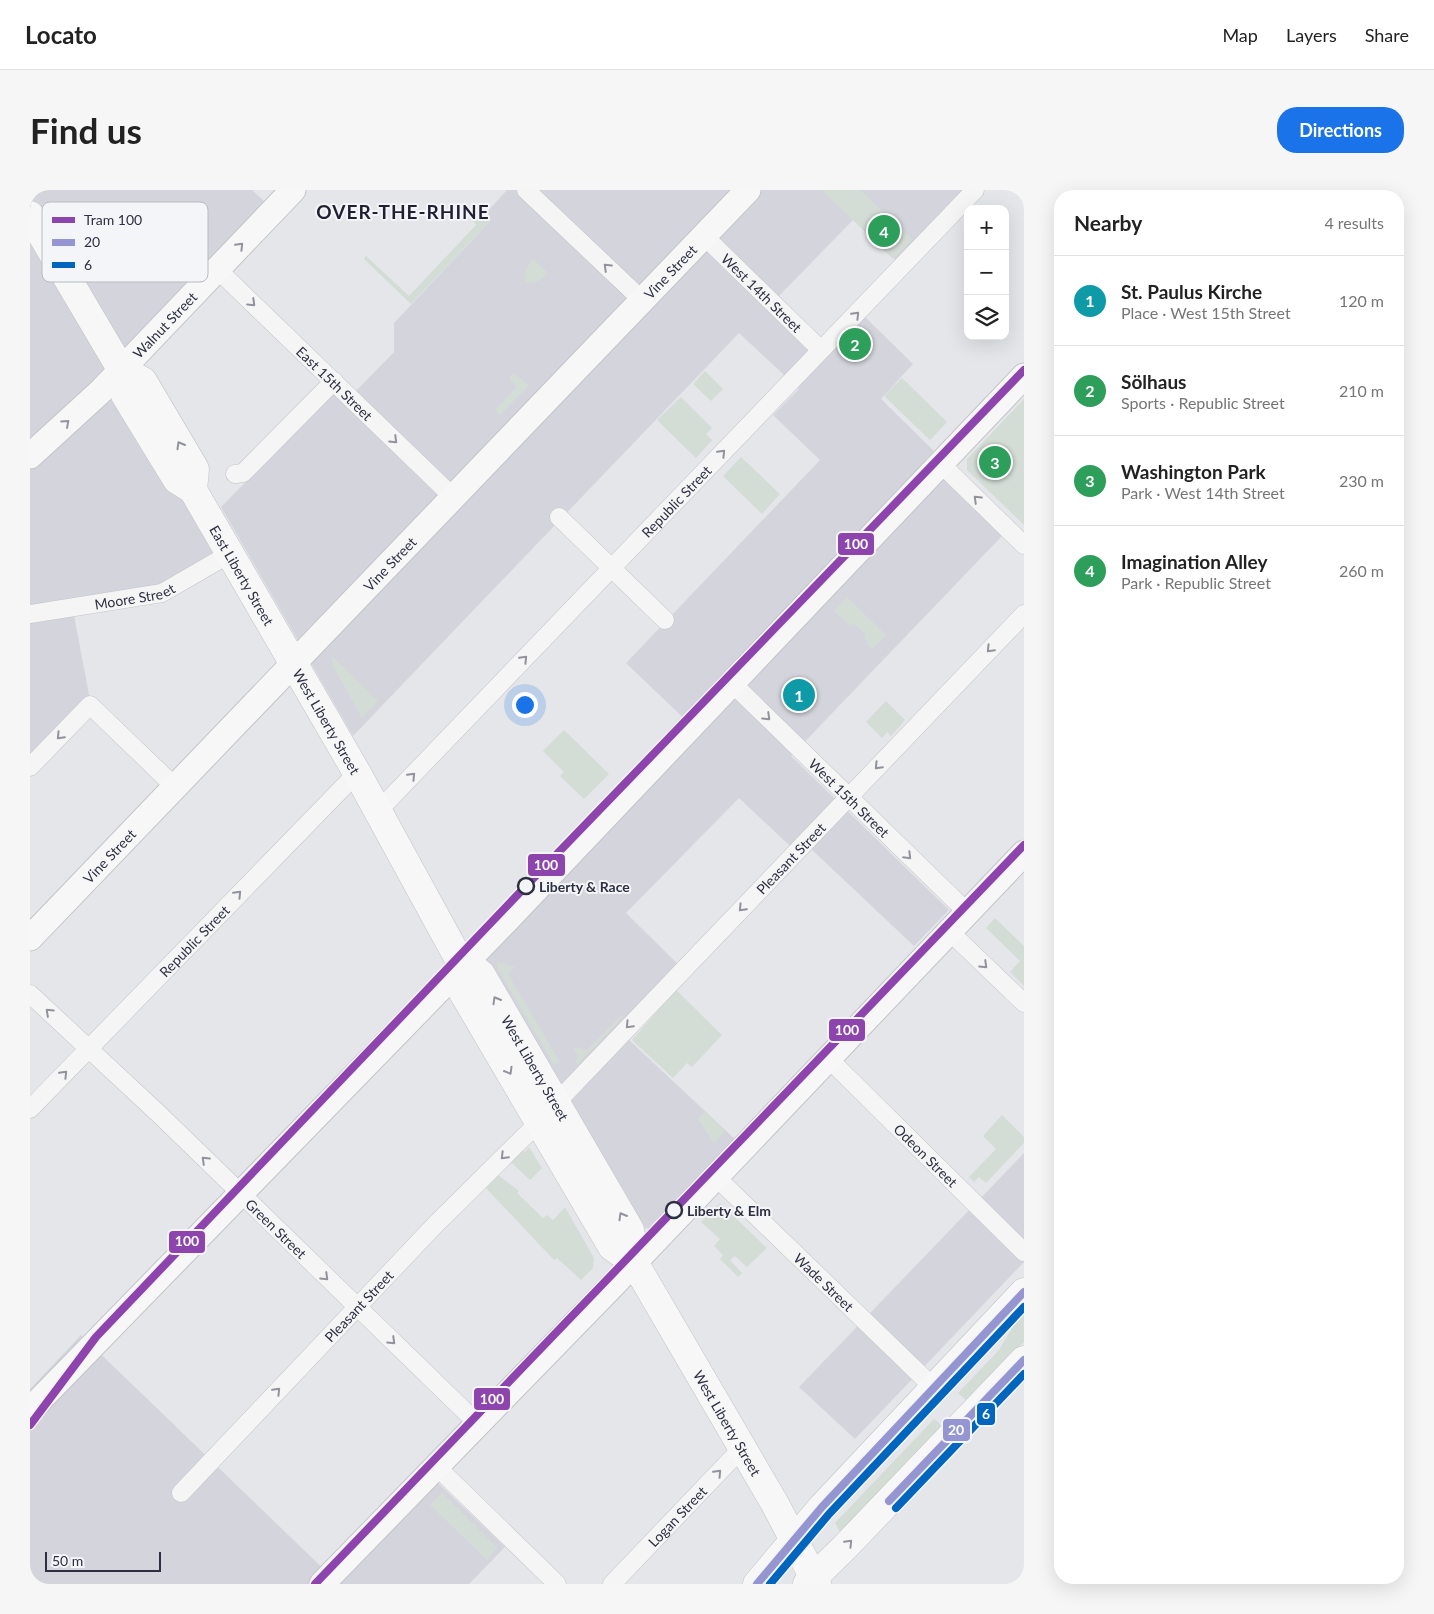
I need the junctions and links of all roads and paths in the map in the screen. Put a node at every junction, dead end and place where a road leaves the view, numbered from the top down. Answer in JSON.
{"nodes":[{"id":1,"x":293,"y":190,"type":"edge"},
{"id":2,"x":526,"y":190,"type":"edge"},
{"id":3,"x":748,"y":190,"type":"edge"},
{"id":4,"x":975,"y":190,"type":"edge"},
{"id":5,"x":30,"y":215,"type":"edge"},
{"id":6,"x":42,"y":235,"type":"edge"},
{"id":7,"x":704,"y":236,"type":"junction"},
{"id":8,"x":218,"y":269,"type":"junction"},
{"id":9,"x":208,"y":279,"type":"edge"},
{"id":10,"x":70,"y":282,"type":"edge"},
{"id":11,"x":205,"y":282,"type":"edge"},
{"id":12,"x":642,"y":300,"type":"junction"},
{"id":13,"x":822,"y":350,"type":"junction"},
{"id":14,"x":121,"y":369,"type":"junction"},
{"id":15,"x":1024,"y":376,"type":"edge"},
{"id":16,"x":334,"y":381,"type":"junction"},
{"id":17,"x":30,"y":456,"type":"edge"},
{"id":18,"x":940,"y":463,"type":"junction"},
{"id":19,"x":235,"y":474,"type":"dead end"},
{"id":20,"x":453,"y":497,"type":"junction"},
{"id":21,"x":559,"y":517,"type":"dead end"},
{"id":22,"x":1024,"y":544,"type":"edge"},
{"id":23,"x":231,"y":553,"type":"junction"},
{"id":24,"x":612,"y":567,"type":"junction"},
{"id":25,"x":30,"y":614,"type":"edge"},
{"id":26,"x":1024,"y":614,"type":"edge"},
{"id":27,"x":665,"y":620,"type":"dead end"},
{"id":28,"x":294,"y":662,"type":"junction"},
{"id":29,"x":732,"y":683,"type":"junction"},
{"id":30,"x":30,"y":767,"type":"edge"},
{"id":31,"x":357,"y":773,"type":"junction"},
{"id":32,"x":174,"y":786,"type":"junction"},
{"id":33,"x":848,"y":797,"type":"junction"},
{"id":34,"x":378,"y":811,"type":"junction"},
{"id":35,"x":1024,"y":853,"type":"edge"},
{"id":36,"x":967,"y":912,"type":"junction"},
{"id":37,"x":950,"y":931,"type":"junction"},
{"id":38,"x":30,"y":938,"type":"edge"},
{"id":39,"x":462,"y":965,"type":"junction"},
{"id":40,"x":30,"y":994,"type":"edge"},
{"id":41,"x":1024,"y":1003,"type":"edge"},
{"id":42,"x":88,"y":1048,"type":"junction"},
{"id":43,"x":828,"y":1058,"type":"junction"},
{"id":44,"x":30,"y":1109,"type":"edge"},
{"id":45,"x":547,"y":1112,"type":"junction"},
{"id":46,"x":715,"y":1176,"type":"junction"},
{"id":47,"x":240,"y":1194,"type":"junction"},
{"id":48,"x":1024,"y":1252,"type":"edge"},
{"id":49,"x":634,"y":1262,"type":"junction"},
{"id":50,"x":1024,"y":1292,"type":"edge"},
{"id":51,"x":357,"y":1307,"type":"junction"},
{"id":52,"x":1024,"y":1360,"type":"edge"},
{"id":53,"x":934,"y":1388,"type":"junction"},
{"id":54,"x":30,"y":1410,"type":"edge"},
{"id":55,"x":477,"y":1422,"type":"junction"},
{"id":56,"x":742,"y":1448,"type":"junction"},
{"id":57,"x":436,"y":1466,"type":"junction"},
{"id":58,"x":181,"y":1493,"type":"dead end"},
{"id":59,"x":794,"y":1538,"type":"junction"},
{"id":60,"x":812,"y":1582,"type":"edge"},
{"id":61,"x":322,"y":1584,"type":"edge"},
{"id":62,"x":557,"y":1584,"type":"edge"},
{"id":63,"x":612,"y":1584,"type":"edge"},
{"id":64,"x":757,"y":1584,"type":"edge"}],
"edges":[{"from":8,"to":1,"type":"street","name":"Walnut Street","one_way":true},
{"from":12,"to":2,"type":"street","one_way":true},
{"from":3,"to":7,"type":"street","name":"Vine Street"},
{"from":13,"to":4,"type":"street","name":"Republic Street","one_way":true},
{"from":5,"to":6,"type":"main road","name":"East Liberty Street"},
{"from":7,"to":12,"type":"street","name":"Vine Street"},
{"from":7,"to":13,"type":"street","name":"West 14th Street"},
{"from":8,"to":9,"type":"street","name":"Walnut Street"},
{"from":8,"to":16,"type":"street","name":"East 15th Street","one_way":true},
{"from":10,"to":14,"type":"main road","name":"East Liberty Street"},
{"from":11,"to":14,"type":"street","name":"Walnut Street"},
{"from":12,"to":20,"type":"street","name":"Vine Street"},
{"from":24,"to":13,"type":"street","name":"Republic Street","one_way":true},
{"from":17,"to":14,"type":"street","name":"Walnut Street","one_way":true},
{"from":14,"to":23,"type":"main road","name":"East Liberty Street"},
{"from":15,"to":18,"type":"street"},
{"from":16,"to":19,"type":"street"},
{"from":16,"to":20,"type":"street","name":"East 15th Street","one_way":true},
{"from":22,"to":18,"type":"street","one_way":true},
{"from":18,"to":29,"type":"street"},
{"from":20,"to":28,"type":"street","name":"Vine Street"},
{"from":21,"to":24,"type":"street"},
{"from":23,"to":25,"type":"street","name":"Moore Street"},
{"from":23,"to":28,"type":"main road","name":"East Liberty Street"},
{"from":24,"to":27,"type":"street"},
{"from":34,"to":24,"type":"street","name":"Republic Street","one_way":true},
{"from":26,"to":33,"type":"street","name":"Pleasant Street","one_way":true},
{"from":28,"to":31,"type":"main road","name":"West Liberty Street"},
{"from":28,"to":32,"type":"street","name":"Vine Street"},
{"from":29,"to":33,"type":"street","name":"West 15th Street","one_way":true},
{"from":29,"to":39,"type":"street"},
{"from":32,"to":30,"type":"street","one_way":true},
{"from":31,"to":34,"type":"main road","name":"West Liberty Street"},
{"from":42,"to":31,"type":"street","name":"Republic Street","one_way":true},
{"from":32,"to":38,"type":"street","name":"Vine Street"},
{"from":33,"to":36,"type":"street","name":"West 15th Street","one_way":true},
{"from":33,"to":45,"type":"street","name":"Pleasant Street","one_way":true},
{"from":34,"to":39,"type":"main road","name":"West Liberty Street"},
{"from":35,"to":36,"type":"street"},
{"from":36,"to":37,"type":"street"},
{"from":37,"to":41,"type":"street","one_way":true},
{"from":37,"to":43,"type":"street"},
{"from":39,"to":45,"type":"main road","name":"West Liberty Street"},
{"from":39,"to":47,"type":"street"},
{"from":42,"to":40,"type":"street","name":"Green Street","one_way":true},
{"from":44,"to":42,"type":"street","name":"Republic Street","one_way":true},
{"from":47,"to":42,"type":"street","name":"Green Street","one_way":true},
{"from":43,"to":46,"type":"street"},
{"from":43,"to":48,"type":"street","name":"Odeon Street"},
{"from":45,"to":49,"type":"main road","name":"West Liberty Street"},
{"from":45,"to":51,"type":"street","name":"Pleasant Street","one_way":true},
{"from":46,"to":49,"type":"street"},
{"from":46,"to":53,"type":"street","name":"Wade Street"},
{"from":47,"to":51,"type":"street","name":"Green Street","one_way":true},
{"from":47,"to":54,"type":"street"},
{"from":49,"to":55,"type":"street"},
{"from":49,"to":56,"type":"main road","name":"West Liberty Street"},
{"from":50,"to":53,"type":"main road"},
{"from":51,"to":55,"type":"street","name":"Green Street","one_way":true},
{"from":58,"to":51,"type":"street","name":"Pleasant Street","one_way":true},
{"from":60,"to":52,"type":"main road","one_way":true},
{"from":53,"to":59,"type":"main road"},
{"from":55,"to":57,"type":"street"},
{"from":56,"to":59,"type":"main road","name":"West Liberty Street"},
{"from":63,"to":56,"type":"street","name":"Logan Street","one_way":true},
{"from":57,"to":61,"type":"street"},
{"from":57,"to":62,"type":"street"},
{"from":59,"to":60,"type":"main road","name":"West Liberty Street"},
{"from":59,"to":64,"type":"main road"}]}
